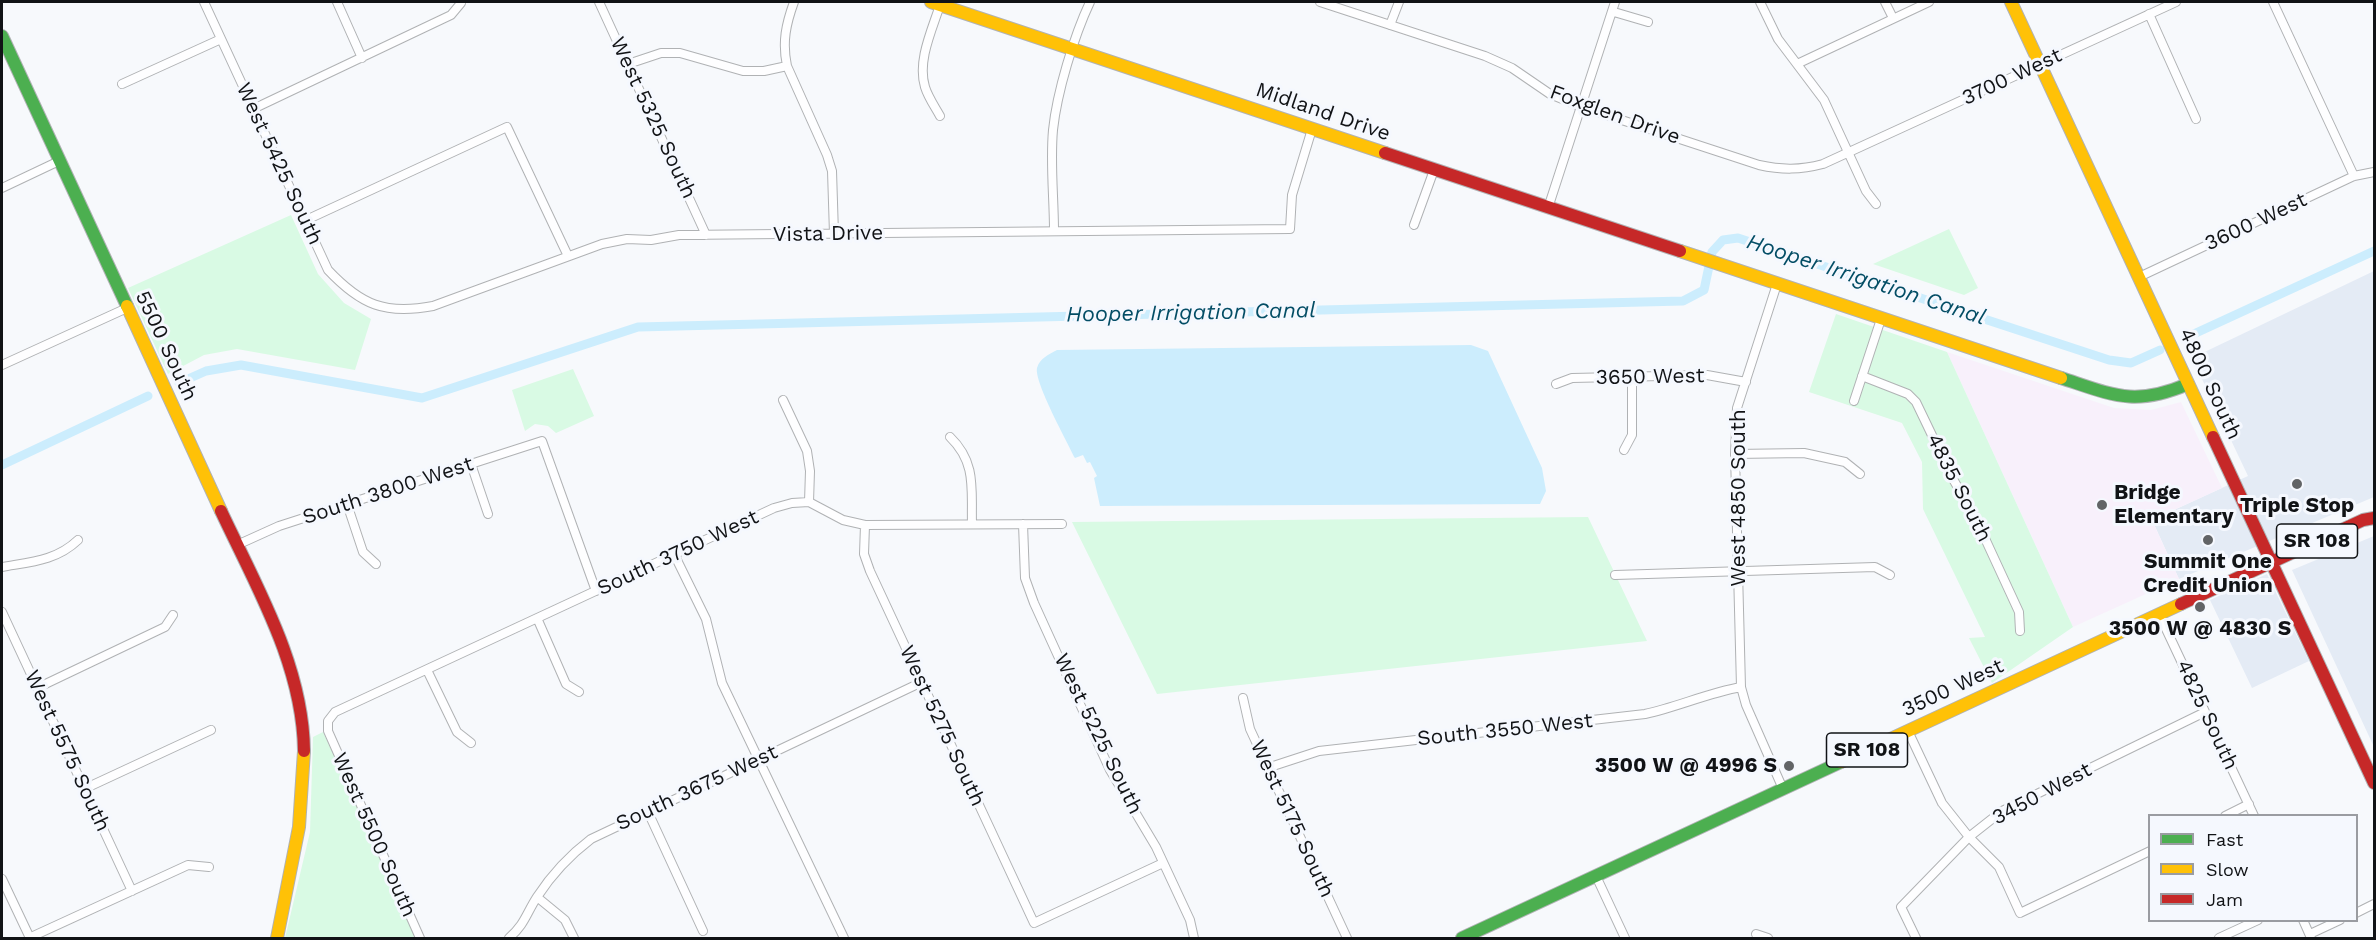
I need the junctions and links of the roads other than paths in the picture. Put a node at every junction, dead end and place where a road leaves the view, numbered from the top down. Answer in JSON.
{"nodes":[{"id":1,"x":204,"y":2,"type":"edge"},
{"id":2,"x":337,"y":2,"type":"edge"},
{"id":3,"x":599,"y":2,"type":"edge"},
{"id":4,"x":794,"y":2,"type":"edge"},
{"id":5,"x":1090,"y":2,"type":"edge"},
{"id":6,"x":1320,"y":2,"type":"edge"},
{"id":7,"x":1399,"y":2,"type":"edge"},
{"id":8,"x":1616,"y":2,"type":"edge"},
{"id":9,"x":1760,"y":2,"type":"edge"},
{"id":10,"x":1885,"y":2,"type":"edge"},
{"id":11,"x":1929,"y":2,"type":"edge"},
{"id":12,"x":2011,"y":2,"type":"edge"},
{"id":13,"x":2176,"y":2,"type":"edge"},
{"id":14,"x":2273,"y":2,"type":"edge"},
{"id":15,"x":460,"y":3,"type":"edge"},
{"id":16,"x":935,"y":3,"type":"edge"},
{"id":17,"x":1614,"y":12,"type":"junction"},
{"id":18,"x":2149,"y":14,"type":"junction"},
{"id":19,"x":1893,"y":18,"type":"junction"},
{"id":20,"x":1648,"y":22,"type":"dead end"},
{"id":21,"x":1390,"y":25,"type":"junction"},
{"id":22,"x":2,"y":36,"type":"edge"},
{"id":23,"x":221,"y":39,"type":"junction"},
{"id":24,"x":1073,"y":49,"type":"junction"},
{"id":25,"x":362,"y":58,"type":"junction"},
{"id":26,"x":1797,"y":63,"type":"junction"},
{"id":27,"x":628,"y":64,"type":"junction"},
{"id":28,"x":2040,"y":64,"type":"junction"},
{"id":29,"x":787,"y":66,"type":"junction"},
{"id":30,"x":122,"y":84,"type":"dead end"},
{"id":31,"x":1582,"y":107,"type":"junction"},
{"id":32,"x":253,"y":109,"type":"junction"},
{"id":33,"x":940,"y":116,"type":"dead end"},
{"id":34,"x":2196,"y":119,"type":"dead end"},
{"id":35,"x":1312,"y":129,"type":"junction"},
{"id":36,"x":1848,"y":152,"type":"junction"},
{"id":37,"x":59,"y":161,"type":"junction"},
{"id":38,"x":1434,"y":170,"type":"junction"},
{"id":39,"x":2374,"y":172,"type":"edge"},
{"id":40,"x":2354,"y":176,"type":"junction"},
{"id":41,"x":2,"y":188,"type":"edge"},
{"id":42,"x":1876,"y":204,"type":"dead end"},
{"id":43,"x":1548,"y":208,"type":"junction"},
{"id":44,"x":304,"y":221,"type":"junction"},
{"id":45,"x":1414,"y":225,"type":"dead end"},
{"id":46,"x":1054,"y":231,"type":"junction"},
{"id":47,"x":834,"y":234,"type":"junction"},
{"id":48,"x":706,"y":235,"type":"junction"},
{"id":49,"x":568,"y":256,"type":"junction"},
{"id":50,"x":2139,"y":277,"type":"junction"},
{"id":51,"x":1777,"y":284,"type":"junction"},
{"id":52,"x":378,"y":307,"type":"joint"},
{"id":53,"x":127,"y":308,"type":"junction"},
{"id":54,"x":1881,"y":319,"type":"junction"},
{"id":55,"x":2,"y":365,"type":"edge"},
{"id":56,"x":1862,"y":376,"type":"junction"},
{"id":57,"x":1632,"y":377,"type":"junction"},
{"id":58,"x":1746,"y":382,"type":"junction"},
{"id":59,"x":1556,"y":384,"type":"dead end"},
{"id":60,"x":2188,"y":384,"type":"junction"},
{"id":61,"x":783,"y":400,"type":"dead end"},
{"id":62,"x":1854,"y":401,"type":"dead end"},
{"id":63,"x":950,"y":437,"type":"dead end"},
{"id":64,"x":1624,"y":450,"type":"dead end"},
{"id":65,"x":1735,"y":454,"type":"junction"},
{"id":66,"x":471,"y":464,"type":"junction"},
{"id":67,"x":1860,"y":474,"type":"dead end"},
{"id":68,"x":809,"y":502,"type":"junction"},
{"id":69,"x":347,"y":504,"type":"junction"},
{"id":70,"x":488,"y":514,"type":"dead end"},
{"id":71,"x":2369,"y":519,"type":"edge"},
{"id":72,"x":972,"y":524,"type":"junction"},
{"id":73,"x":1023,"y":524,"type":"junction"},
{"id":74,"x":1062,"y":524,"type":"dead end"},
{"id":75,"x":865,"y":525,"type":"junction"},
{"id":76,"x":78,"y":540,"type":"dead end"},
{"id":77,"x":237,"y":545,"type":"junction"},
{"id":78,"x":674,"y":554,"type":"junction"},
{"id":79,"x":2271,"y":562,"type":"junction"},
{"id":80,"x":376,"y":564,"type":"dead end"},
{"id":81,"x":2,"y":567,"type":"edge"},
{"id":82,"x":1739,"y":571,"type":"junction"},
{"id":83,"x":1615,"y":575,"type":"dead end"},
{"id":84,"x":1890,"y":575,"type":"dead end"},
{"id":85,"x":596,"y":591,"type":"junction"},
{"id":86,"x":2,"y":612,"type":"edge"},
{"id":87,"x":2159,"y":614,"type":"junction"},
{"id":88,"x":173,"y":615,"type":"dead end"},
{"id":89,"x":537,"y":618,"type":"junction"},
{"id":90,"x":2020,"y":631,"type":"dead end"},
{"id":91,"x":426,"y":669,"type":"junction"},
{"id":92,"x":922,"y":682,"type":"junction"},
{"id":93,"x":1741,"y":687,"type":"junction"},
{"id":94,"x":37,"y":688,"type":"junction"},
{"id":95,"x":579,"y":692,"type":"dead end"},
{"id":96,"x":1243,"y":698,"type":"dead end"},
{"id":97,"x":2205,"y":712,"type":"junction"},
{"id":98,"x":211,"y":730,"type":"dead end"},
{"id":99,"x":328,"y":731,"type":"joint"},
{"id":100,"x":1908,"y":731,"type":"junction"},
{"id":101,"x":471,"y":743,"type":"dead end"},
{"id":102,"x":759,"y":759,"type":"junction"},
{"id":103,"x":1268,"y":768,"type":"junction"},
{"id":104,"x":2374,"y":783,"type":"edge"},
{"id":105,"x":84,"y":789,"type":"junction"},
{"id":106,"x":1783,"y":789,"type":"junction"},
{"id":107,"x":2249,"y":804,"type":"junction"},
{"id":108,"x":648,"y":812,"type":"junction"},
{"id":109,"x":2229,"y":814,"type":"edge"},
{"id":110,"x":2253,"y":814,"type":"edge"},
{"id":111,"x":1969,"y":837,"type":"junction"},
{"id":112,"x":2148,"y":852,"type":"edge"},
{"id":113,"x":1163,"y":863,"type":"junction"},
{"id":114,"x":209,"y":867,"type":"dead end"},
{"id":115,"x":1596,"y":876,"type":"junction"},
{"id":116,"x":2,"y":879,"type":"edge"},
{"id":117,"x":132,"y":891,"type":"junction"},
{"id":118,"x":537,"y":897,"type":"junction"},
{"id":119,"x":2374,"y":904,"type":"edge"},
{"id":120,"x":2358,"y":912,"type":"edge"},
{"id":121,"x":2256,"y":922,"type":"edge"},
{"id":122,"x":2304,"y":922,"type":"edge"},
{"id":123,"x":2338,"y":922,"type":"edge"},
{"id":124,"x":703,"y":931,"type":"dead end"},
{"id":125,"x":1756,"y":934,"type":"dead end"},
{"id":126,"x":2311,"y":936,"type":"edge"},
{"id":127,"x":30,"y":938,"type":"edge"},
{"id":128,"x":277,"y":939,"type":"edge"},
{"id":129,"x":420,"y":939,"type":"edge"},
{"id":130,"x":508,"y":939,"type":"edge"},
{"id":131,"x":574,"y":939,"type":"edge"},
{"id":132,"x":844,"y":939,"type":"edge"},
{"id":133,"x":1194,"y":939,"type":"edge"},
{"id":134,"x":1347,"y":939,"type":"edge"},
{"id":135,"x":1462,"y":939,"type":"edge"},
{"id":136,"x":1625,"y":939,"type":"edge"},
{"id":137,"x":1768,"y":939,"type":"edge"},
{"id":138,"x":1916,"y":939,"type":"edge"},
{"id":139,"x":2219,"y":939,"type":"edge"}],
"edges":[{"from":1,"to":23,"type":"street","name":"West 5425 South"},
{"from":2,"to":25,"type":"street"},
{"from":3,"to":27,"type":"street","name":"West 5325 South"},
{"from":4,"to":29,"type":"street"},
{"from":5,"to":24,"type":"street"},
{"from":6,"to":21,"type":"street","name":"Foxglen Drive"},
{"from":7,"to":21,"type":"street"},
{"from":8,"to":17,"type":"street"},
{"from":9,"to":26,"type":"street"},
{"from":10,"to":19,"type":"street"},
{"from":11,"to":19,"type":"street"},
{"from":12,"to":28,"type":"main road","name":"4800 South"},
{"from":13,"to":18,"type":"street","name":"3700 West"},
{"from":14,"to":40,"type":"street"},
{"from":15,"to":25,"type":"street"},
{"from":16,"to":24,"type":"main road","name":"Midland Drive"},
{"from":16,"to":33,"type":"street"},
{"from":17,"to":20,"type":"street"},
{"from":17,"to":31,"type":"street"},
{"from":18,"to":28,"type":"street","name":"3700 West"},
{"from":18,"to":34,"type":"street"},
{"from":19,"to":26,"type":"street"},
{"from":21,"to":31,"type":"street","name":"Foxglen Drive"},
{"from":22,"to":37,"type":"main road","name":"5500 South"},
{"from":23,"to":30,"type":"street"},
{"from":23,"to":32,"type":"street","name":"West 5425 South"},
{"from":24,"to":35,"type":"main road","name":"Midland Drive"},
{"from":24,"to":46,"type":"street"},
{"from":25,"to":32,"type":"street"},
{"from":26,"to":36,"type":"street"},
{"from":27,"to":29,"type":"street"},
{"from":27,"to":48,"type":"street","name":"West 5325 South"},
{"from":28,"to":36,"type":"street","name":"3700 West"},
{"from":28,"to":50,"type":"main road","name":"4800 South"},
{"from":29,"to":47,"type":"street"},
{"from":31,"to":36,"type":"street","name":"Foxglen Drive"},
{"from":31,"to":43,"type":"street"},
{"from":32,"to":44,"type":"street","name":"West 5425 South"},
{"from":35,"to":38,"type":"main road","name":"Midland Drive"},
{"from":35,"to":46,"type":"street","name":"Vista Drive"},
{"from":36,"to":42,"type":"street"},
{"from":37,"to":41,"type":"street"},
{"from":37,"to":53,"type":"main road","name":"5500 South"},
{"from":38,"to":43,"type":"main road","name":"Midland Drive"},
{"from":38,"to":45,"type":"street"},
{"from":39,"to":40,"type":"street","name":"3600 West"},
{"from":40,"to":50,"type":"street","name":"3600 West"},
{"from":43,"to":51,"type":"main road","name":"Midland Drive"},
{"from":44,"to":49,"type":"street"},
{"from":44,"to":52,"type":"street","name":"West 5425 South"},
{"from":46,"to":47,"type":"street","name":"Vista Drive"},
{"from":47,"to":48,"type":"street","name":"Vista Drive"},
{"from":48,"to":49,"type":"street","name":"Vista Drive"},
{"from":49,"to":52,"type":"street","name":"Vista Drive"},
{"from":50,"to":60,"type":"main road","name":"4800 South"},
{"from":51,"to":54,"type":"main road","name":"Midland Drive"},
{"from":51,"to":58,"type":"street","name":"West 4850 South"},
{"from":53,"to":55,"type":"street"},
{"from":53,"to":77,"type":"main road","name":"5500 South"},
{"from":54,"to":56,"type":"street"},
{"from":54,"to":60,"type":"main road","name":"Midland Drive"},
{"from":56,"to":62,"type":"street"},
{"from":56,"to":90,"type":"street","name":"4835 South"},
{"from":57,"to":58,"type":"street","name":"3650 West"},
{"from":57,"to":59,"type":"street","name":"3650 West"},
{"from":57,"to":64,"type":"street"},
{"from":58,"to":65,"type":"street","name":"West 4850 South"},
{"from":60,"to":79,"type":"main road","name":"4800 South"},
{"from":61,"to":68,"type":"street"},
{"from":63,"to":72,"type":"street"},
{"from":65,"to":67,"type":"street"},
{"from":65,"to":82,"type":"street","name":"West 4850 South"},
{"from":66,"to":69,"type":"street","name":"South 3800 West"},
{"from":66,"to":70,"type":"street"},
{"from":66,"to":85,"type":"street","name":"South 3800 West"},
{"from":68,"to":75,"type":"street"},
{"from":68,"to":78,"type":"street","name":"South 3750 West"},
{"from":69,"to":77,"type":"street","name":"South 3800 West"},
{"from":69,"to":80,"type":"street"},
{"from":71,"to":79,"type":"main road","name":"3500 West","number":"SR 108"},
{"from":72,"to":73,"type":"street"},
{"from":72,"to":75,"type":"street"},
{"from":73,"to":74,"type":"street"},
{"from":73,"to":113,"type":"street","name":"West 5225 South"},
{"from":75,"to":92,"type":"street","name":"West 5275 South"},
{"from":76,"to":81,"type":"street"},
{"from":77,"to":128,"type":"main road","name":"5500 South"},
{"from":78,"to":85,"type":"street","name":"South 3750 West"},
{"from":78,"to":102,"type":"street"},
{"from":79,"to":87,"type":"main road","name":"3500 West","number":"SR 108"},
{"from":79,"to":104,"type":"main road","name":"4800 South"},
{"from":82,"to":83,"type":"street"},
{"from":82,"to":84,"type":"street"},
{"from":82,"to":93,"type":"street","name":"West 4850 South"},
{"from":85,"to":89,"type":"street","name":"South 3750 West"},
{"from":86,"to":94,"type":"street","name":"West 5575 South"},
{"from":87,"to":97,"type":"street","name":"4825 South"},
{"from":87,"to":100,"type":"main road","name":"3500 West","number":"SR 108"},
{"from":88,"to":94,"type":"street"},
{"from":89,"to":91,"type":"street","name":"South 3750 West"},
{"from":89,"to":95,"type":"street"},
{"from":91,"to":99,"type":"street","name":"South 3750 West"},
{"from":91,"to":101,"type":"street"},
{"from":92,"to":102,"type":"street","name":"South 3675 West"},
{"from":92,"to":113,"type":"street","name":"West 5275 South"},
{"from":93,"to":103,"type":"street","name":"South 3550 West"},
{"from":93,"to":106,"type":"street","name":"West 4850 South"},
{"from":94,"to":105,"type":"street","name":"West 5575 South"},
{"from":96,"to":103,"type":"street","name":"West 5175 South"},
{"from":97,"to":107,"type":"street","name":"4825 South"},
{"from":97,"to":111,"type":"street","name":"3450 West"},
{"from":98,"to":105,"type":"street"},
{"from":99,"to":129,"type":"street","name":"West 5500 South"},
{"from":100,"to":106,"type":"main road","name":"3500 West","number":"SR 108"},
{"from":100,"to":111,"type":"street"},
{"from":102,"to":108,"type":"street","name":"South 3675 West"},
{"from":102,"to":132,"type":"street"},
{"from":103,"to":134,"type":"street","name":"West 5175 South"},
{"from":105,"to":117,"type":"street","name":"West 5575 South"},
{"from":106,"to":115,"type":"main road","name":"3500 West","number":"SR 108"},
{"from":107,"to":109,"type":"street"},
{"from":107,"to":110,"type":"street","name":"4825 South"},
{"from":108,"to":118,"type":"street","name":"South 3675 West"},
{"from":108,"to":124,"type":"street"},
{"from":111,"to":112,"type":"street"},
{"from":111,"to":138,"type":"street","name":"3450 West"},
{"from":113,"to":133,"type":"street","name":"West 5225 South"},
{"from":114,"to":117,"type":"street"},
{"from":115,"to":135,"type":"main road","name":"3500 West","number":"SR 108"},
{"from":115,"to":136,"type":"street"},
{"from":116,"to":127,"type":"street"},
{"from":117,"to":127,"type":"street"},
{"from":118,"to":130,"type":"street","name":"South 3675 West"},
{"from":118,"to":131,"type":"street"},
{"from":119,"to":120,"type":"street"},
{"from":121,"to":139,"type":"street"},
{"from":122,"to":126,"type":"street"},
{"from":123,"to":126,"type":"street"},
{"from":125,"to":137,"type":"street"}]}
